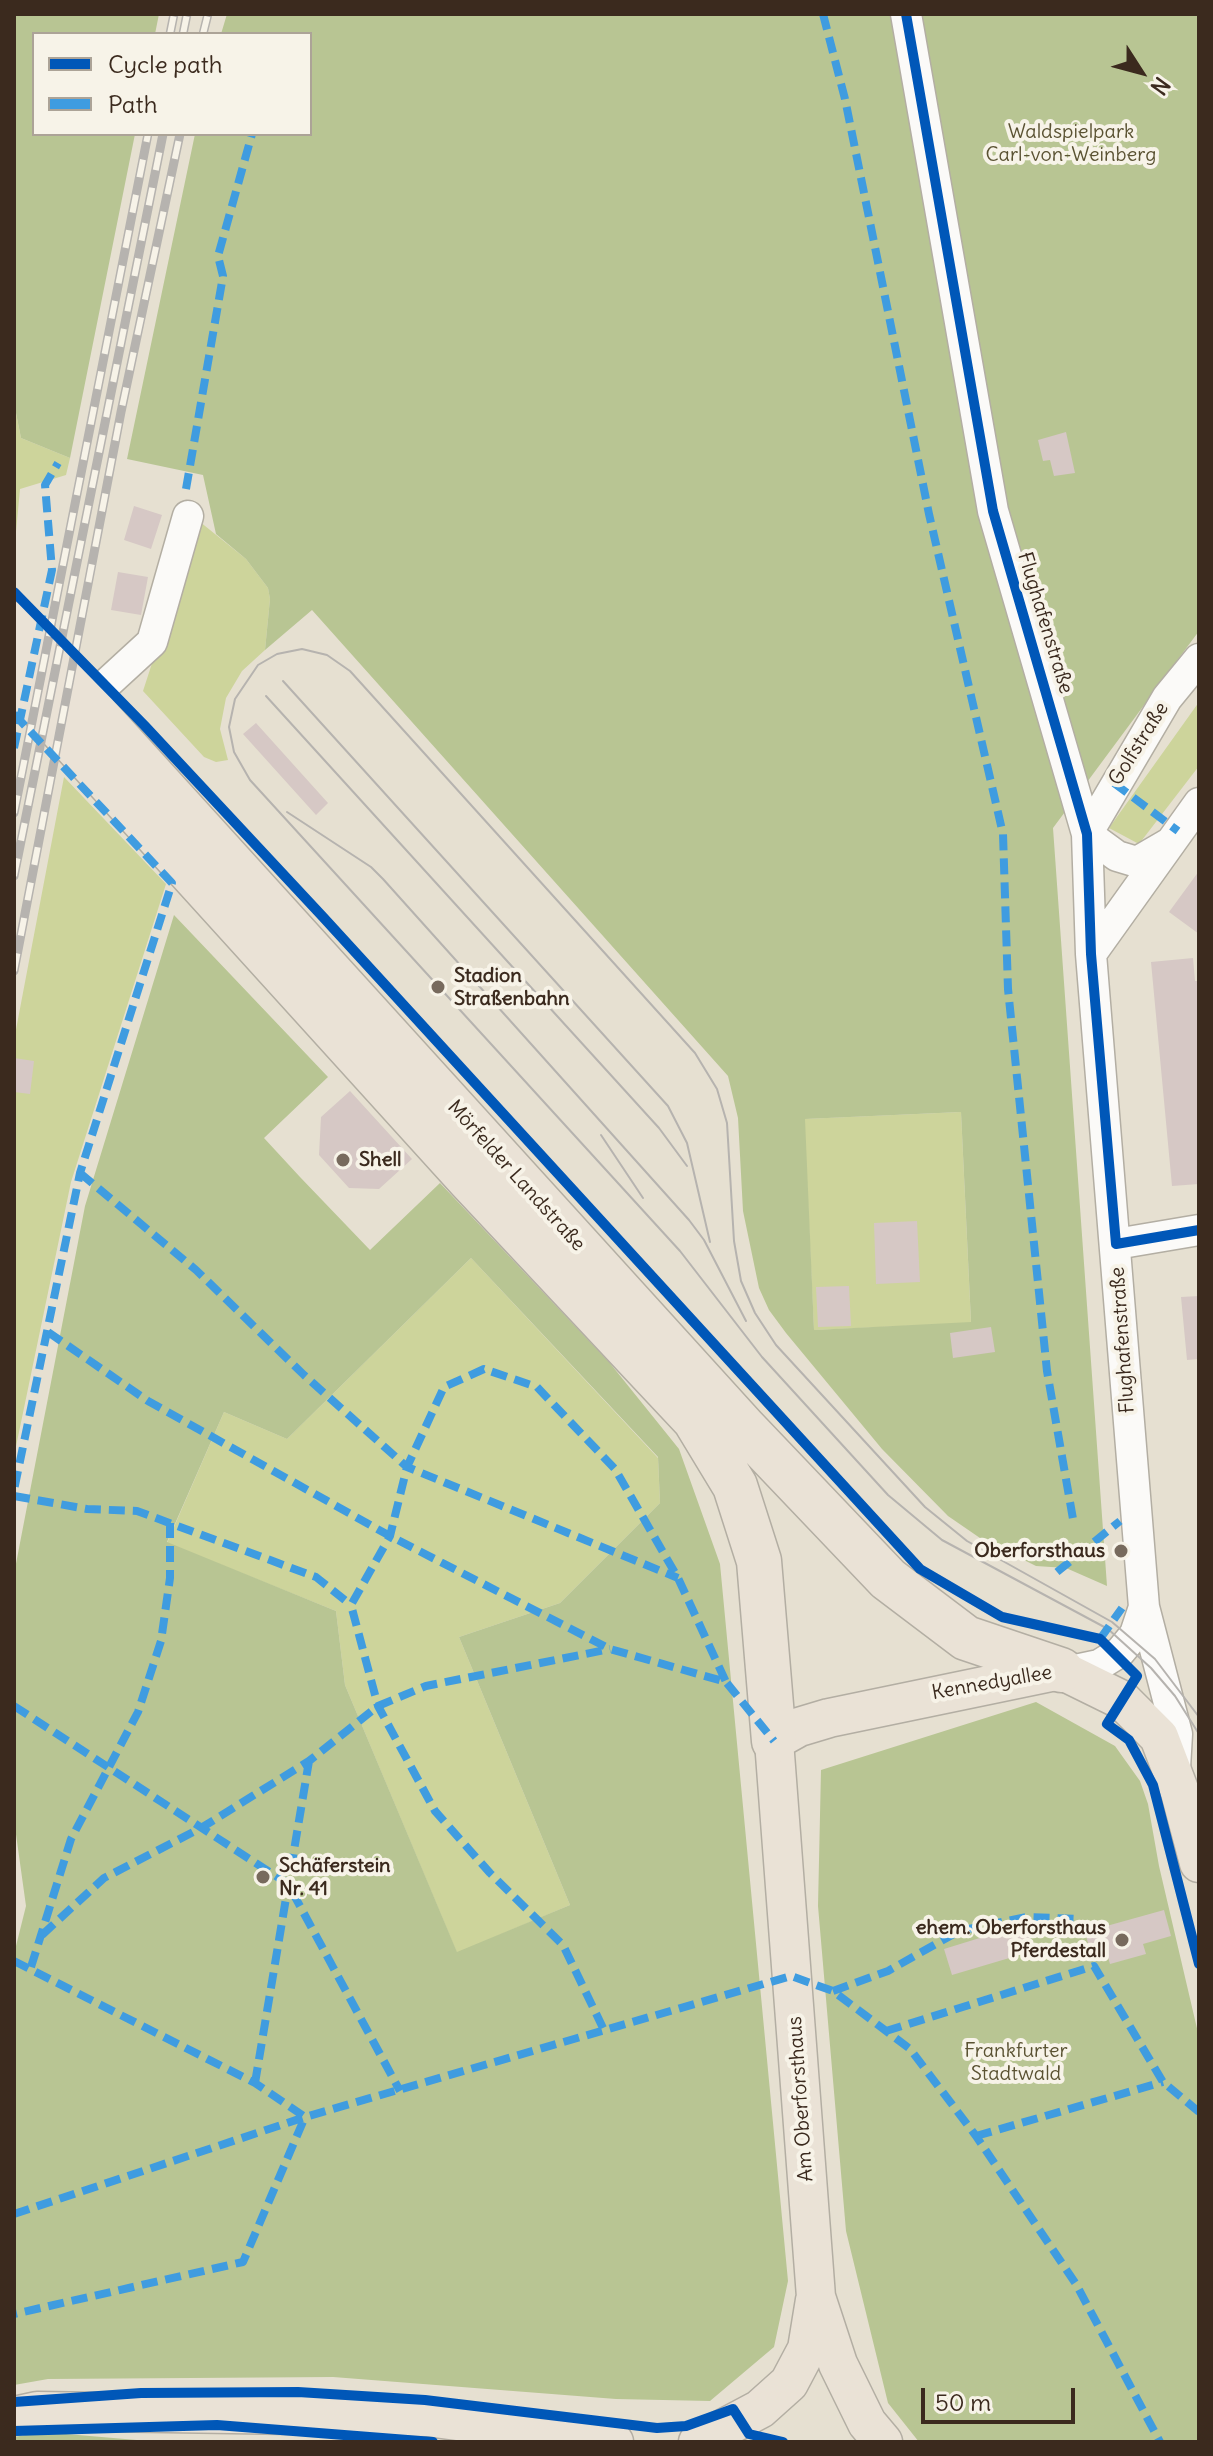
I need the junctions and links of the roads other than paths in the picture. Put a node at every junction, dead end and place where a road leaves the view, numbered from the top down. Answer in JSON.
{"nodes":[{"id":1,"x":906,"y":14,"type":"edge"},
{"id":2,"x":188,"y":516,"type":"dead end"},
{"id":3,"x":14,"y":624,"type":"edge"},
{"id":4,"x":1199,"y":659,"type":"edge"},
{"id":5,"x":14,"y":677,"type":"edge"},
{"id":6,"x":89,"y":706,"type":"junction"},
{"id":7,"x":1199,"y":803,"type":"edge"},
{"id":8,"x":1087,"y":834,"type":"junction"},
{"id":9,"x":1182,"y":841,"type":"edge"},
{"id":10,"x":1091,"y":954,"type":"junction"},
{"id":11,"x":1199,"y":1230,"type":"edge"},
{"id":12,"x":1116,"y":1244,"type":"junction"},
{"id":13,"x":1144,"y":1607,"type":"junction"},
{"id":14,"x":1063,"y":1671,"type":"junction"},
{"id":15,"x":774,"y":1741,"type":"junction"},
{"id":16,"x":1174,"y":1774,"type":"junction"},
{"id":17,"x":1199,"y":1863,"type":"edge"},
{"id":18,"x":816,"y":2297,"type":"junction"},
{"id":19,"x":14,"y":2416,"type":"edge"},
{"id":20,"x":614,"y":2442,"type":"edge"},
{"id":21,"x":698,"y":2442,"type":"edge"},
{"id":22,"x":883,"y":2442,"type":"edge"}],
"edges":[{"from":1,"to":8,"type":"street","name":"Flughafenstraße"},
{"from":2,"to":6,"type":"street"},
{"from":3,"to":6,"type":"highway","name":"Mörfelder Landstraße"},
{"from":4,"to":8,"type":"street","name":"Golfstraße"},
{"from":5,"to":15,"type":"highway","name":"Mörfelder Landstraße"},
{"from":6,"to":14,"type":"highway","name":"Mörfelder Landstraße"},
{"from":7,"to":9,"type":"street"},
{"from":8,"to":9,"type":"street"},
{"from":8,"to":10,"type":"street","name":"Flughafenstraße"},
{"from":9,"to":10,"type":"street"},
{"from":10,"to":12,"type":"street","name":"Flughafenstraße"},
{"from":11,"to":12,"type":"street"},
{"from":12,"to":13,"type":"street","name":"Flughafenstraße"},
{"from":13,"to":14,"type":"street","name":"Flughafenstraße"},
{"from":13,"to":16,"type":"street","name":"Flughafenstraße"},
{"from":14,"to":15,"type":"main road","name":"Kennedyallee"},
{"from":14,"to":16,"type":"main road","name":"Kennedyallee"},
{"from":15,"to":18,"type":"main road","name":"Am Oberforsthaus"},
{"from":16,"to":17,"type":"main road","name":"Kennedyallee"},
{"from":18,"to":21,"type":"main road"},
{"from":18,"to":22,"type":"main road","name":"Am Oberforsthaus"},
{"from":19,"to":20,"type":"main road"}]}
